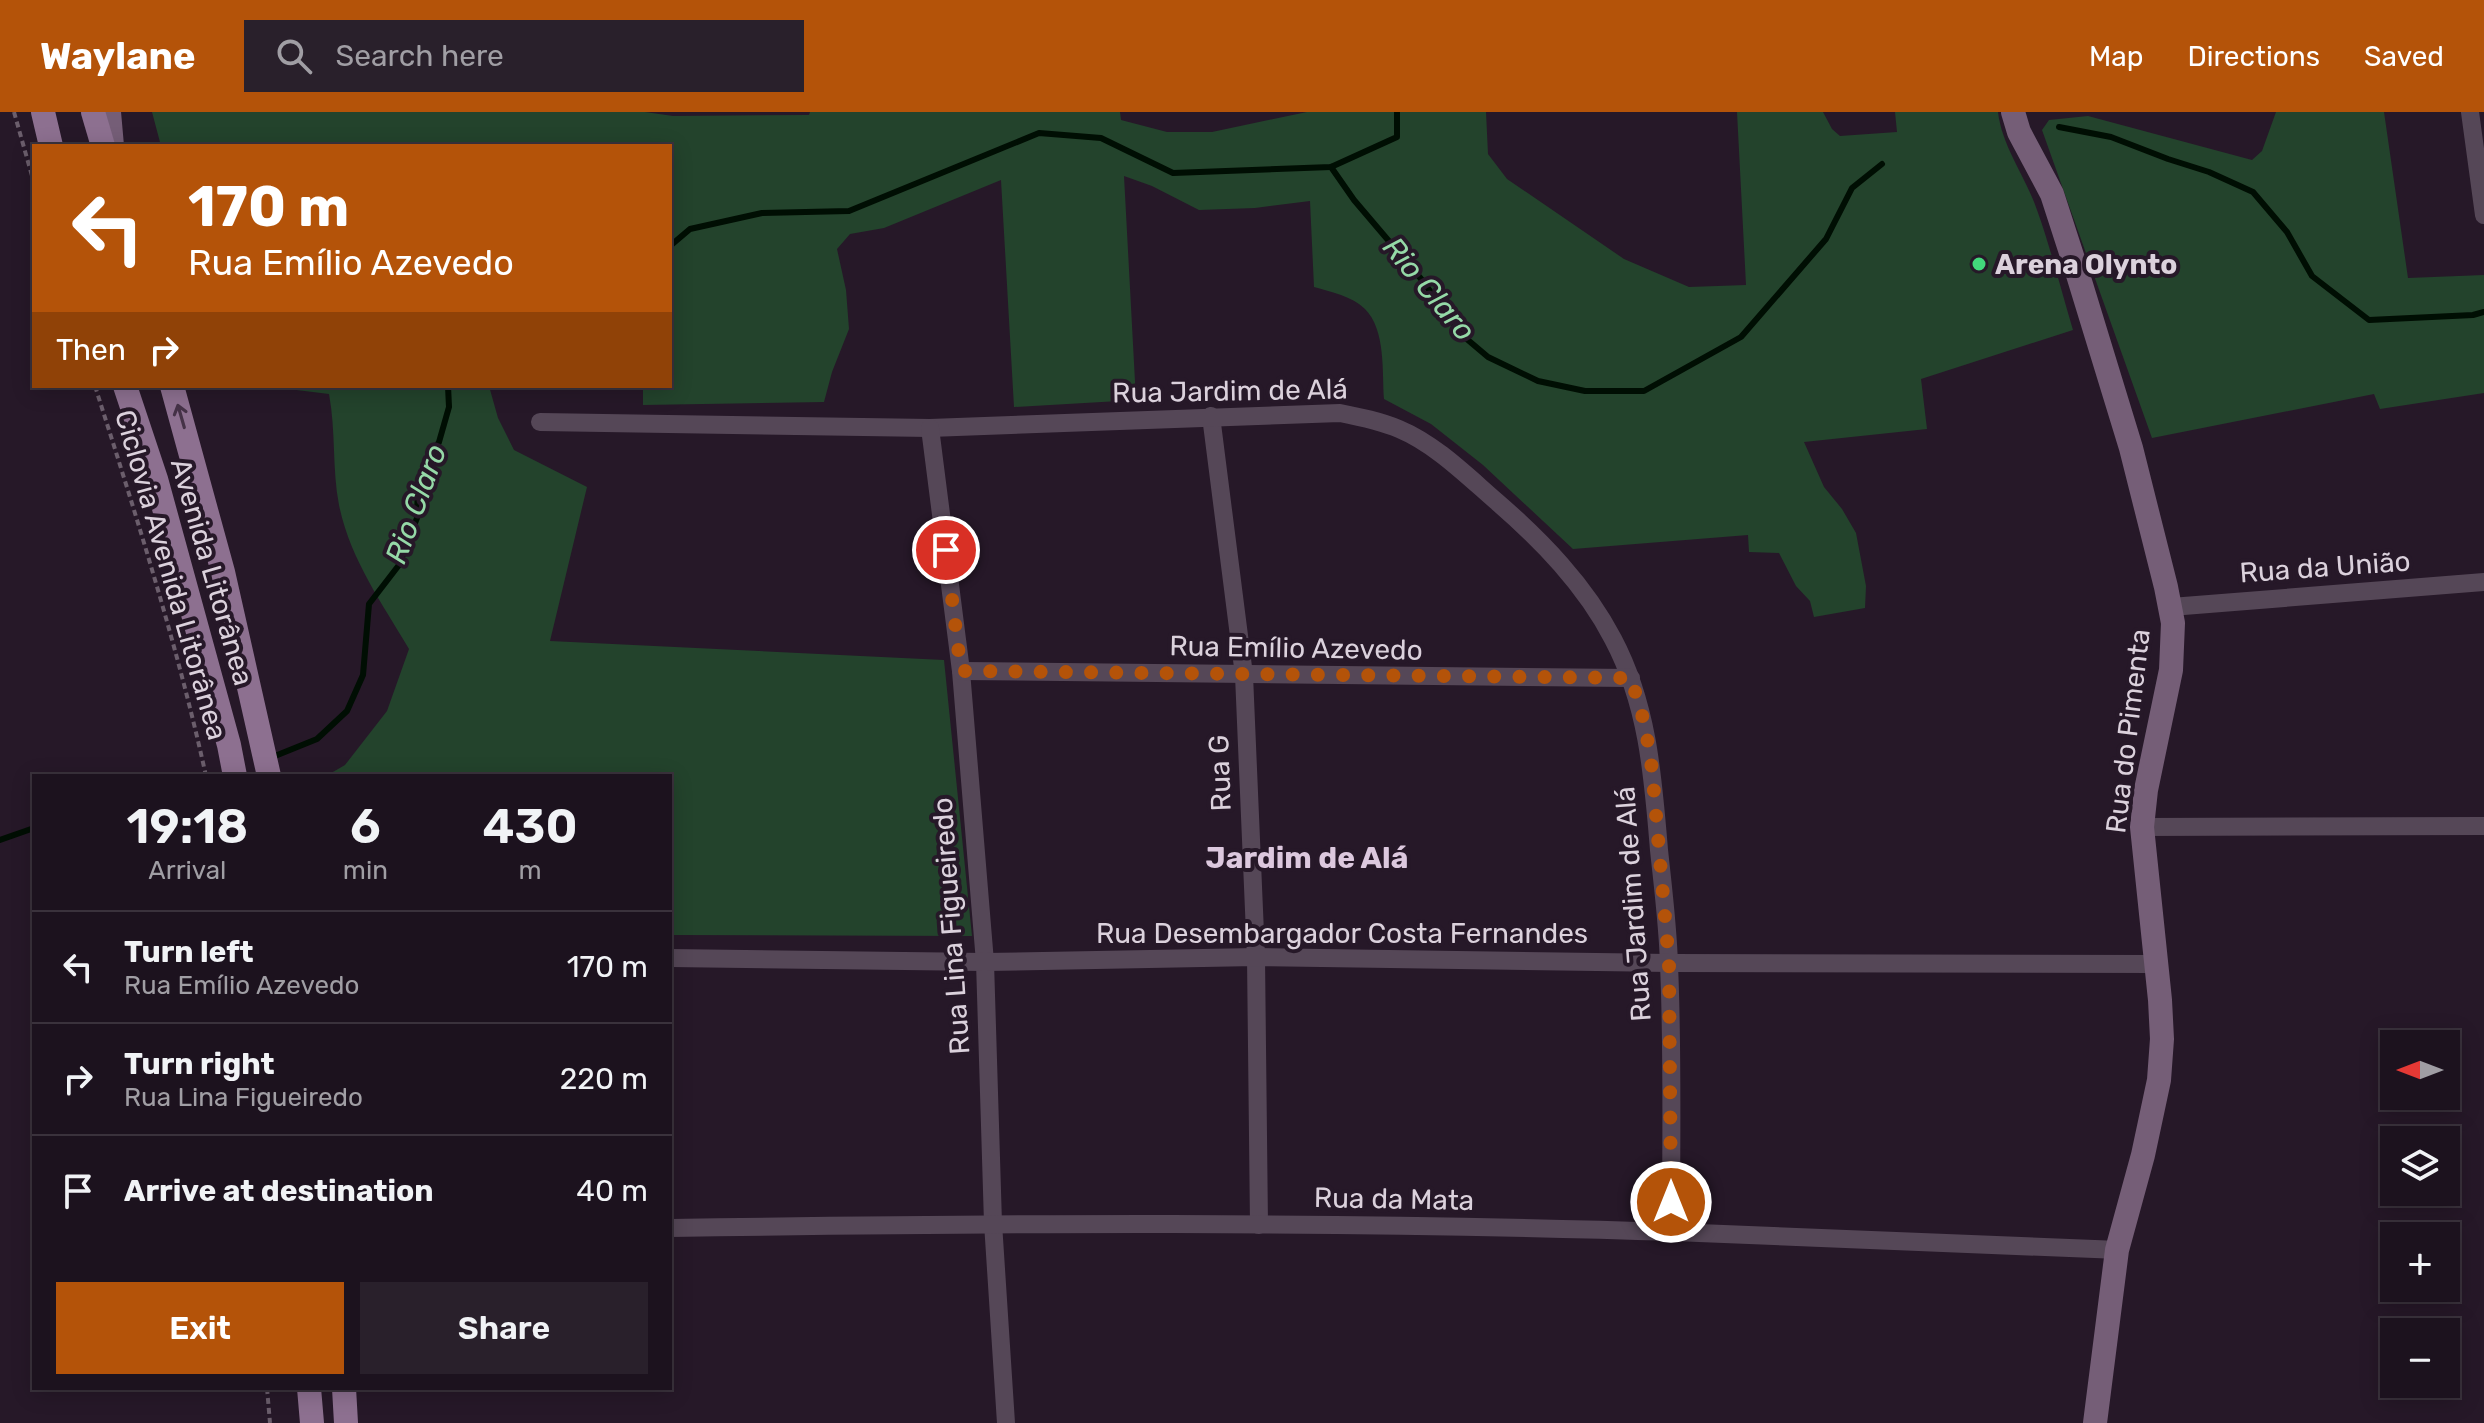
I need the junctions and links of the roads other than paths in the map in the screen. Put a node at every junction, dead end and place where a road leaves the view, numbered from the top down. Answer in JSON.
{"nodes":[{"id":1,"x":43,"y":112,"type":"edge"},
{"id":2,"x":93,"y":112,"type":"edge"},
{"id":3,"x":109,"y":112,"type":"edge"},
{"id":4,"x":2013,"y":112,"type":"edge"},
{"id":5,"x":2470,"y":112,"type":"edge"},
{"id":6,"x":51,"y":144,"type":"edge"},
{"id":7,"x":102,"y":144,"type":"edge"},
{"id":8,"x":112,"y":144,"type":"edge"},
{"id":9,"x":2484,"y":215,"type":"edge"},
{"id":10,"x":126,"y":388,"type":"edge"},
{"id":11,"x":173,"y":388,"type":"edge"},
{"id":12,"x":1211,"y":416,"type":"junction"},
{"id":13,"x":540,"y":422,"type":"dead end"},
{"id":14,"x":930,"y":428,"type":"junction"},
{"id":15,"x":2484,"y":582,"type":"edge"},
{"id":16,"x":2171,"y":607,"type":"junction"},
{"id":17,"x":961,"y":671,"type":"junction"},
{"id":18,"x":1244,"y":675,"type":"junction"},
{"id":19,"x":1631,"y":678,"type":"junction"},
{"id":20,"x":235,"y":774,"type":"edge"},
{"id":21,"x":269,"y":774,"type":"edge"},
{"id":22,"x":2484,"y":826,"type":"edge"},
{"id":23,"x":2142,"y":827,"type":"junction"},
{"id":24,"x":1256,"y":957,"type":"junction"},
{"id":25,"x":672,"y":958,"type":"edge"},
{"id":26,"x":985,"y":962,"type":"junction"},
{"id":27,"x":1669,"y":963,"type":"junction"},
{"id":28,"x":2157,"y":964,"type":"junction"},
{"id":29,"x":993,"y":1223,"type":"junction"},
{"id":30,"x":1259,"y":1225,"type":"junction"},
{"id":31,"x":672,"y":1228,"type":"edge"},
{"id":32,"x":1671,"y":1232,"type":"junction"},
{"id":33,"x":2117,"y":1250,"type":"junction"},
{"id":34,"x":309,"y":1390,"type":"edge"},
{"id":35,"x":344,"y":1390,"type":"edge"},
{"id":36,"x":312,"y":1423,"type":"edge"},
{"id":37,"x":346,"y":1423,"type":"edge"},
{"id":38,"x":1006,"y":1423,"type":"edge"},
{"id":39,"x":2095,"y":1423,"type":"edge"}],
"edges":[{"from":1,"to":6,"type":"main road"},
{"from":2,"to":7,"type":"main road"},
{"from":3,"to":8,"type":"street"},
{"from":4,"to":16,"type":"street","name":"Rua do Pimenta"},
{"from":5,"to":9,"type":"street"},
{"from":10,"to":20,"type":"main road","name":"Avenida Litorânea"},
{"from":21,"to":11,"type":"main road","name":"Avenida Litorânea","one_way":true},
{"from":12,"to":14,"type":"street","name":"Rua Jardim de Alá"},
{"from":12,"to":18,"type":"street","name":"Rua G"},
{"from":12,"to":19,"type":"street","name":"Rua Jardim de Alá"},
{"from":13,"to":14,"type":"street","name":"Rua Jardim de Alá"},
{"from":14,"to":17,"type":"street","name":"Rua Lina Figueiredo"},
{"from":15,"to":16,"type":"street","name":"Rua da União"},
{"from":16,"to":23,"type":"street","name":"Rua do Pimenta"},
{"from":17,"to":18,"type":"street","name":"Rua Emílio Azevedo"},
{"from":17,"to":26,"type":"street","name":"Rua Lina Figueiredo"},
{"from":18,"to":19,"type":"street","name":"Rua Emílio Azevedo"},
{"from":18,"to":24,"type":"street","name":"Rua G"},
{"from":19,"to":27,"type":"street","name":"Rua Jardim de Alá"},
{"from":22,"to":23,"type":"street"},
{"from":23,"to":28,"type":"street","name":"Rua do Pimenta"},
{"from":24,"to":26,"type":"street","name":"Rua Desembargador Costa Fernandes"},
{"from":24,"to":27,"type":"street","name":"Rua Desembargador Costa Fernandes"},
{"from":24,"to":30,"type":"street","name":"Rua G"},
{"from":25,"to":26,"type":"street","name":"Rua Desembargador Costa Fernandes"},
{"from":26,"to":29,"type":"street","name":"Rua Lina Figueiredo"},
{"from":27,"to":28,"type":"street","name":"Rua Desembargador Costa Fernandes"},
{"from":27,"to":32,"type":"street","name":"Rua Jardim de Alá"},
{"from":28,"to":33,"type":"street","name":"Rua do Pimenta"},
{"from":29,"to":30,"type":"street","name":"Rua da Mata"},
{"from":29,"to":31,"type":"street","name":"Rua da Mata"},
{"from":29,"to":38,"type":"street","name":"Rua Lina Figueiredo"},
{"from":30,"to":32,"type":"street","name":"Rua da Mata"},
{"from":32,"to":33,"type":"street","name":"Rua da Mata"},
{"from":33,"to":39,"type":"street","name":"Rua do Pimenta"},
{"from":34,"to":36,"type":"main road"},
{"from":35,"to":37,"type":"main road"}]}
